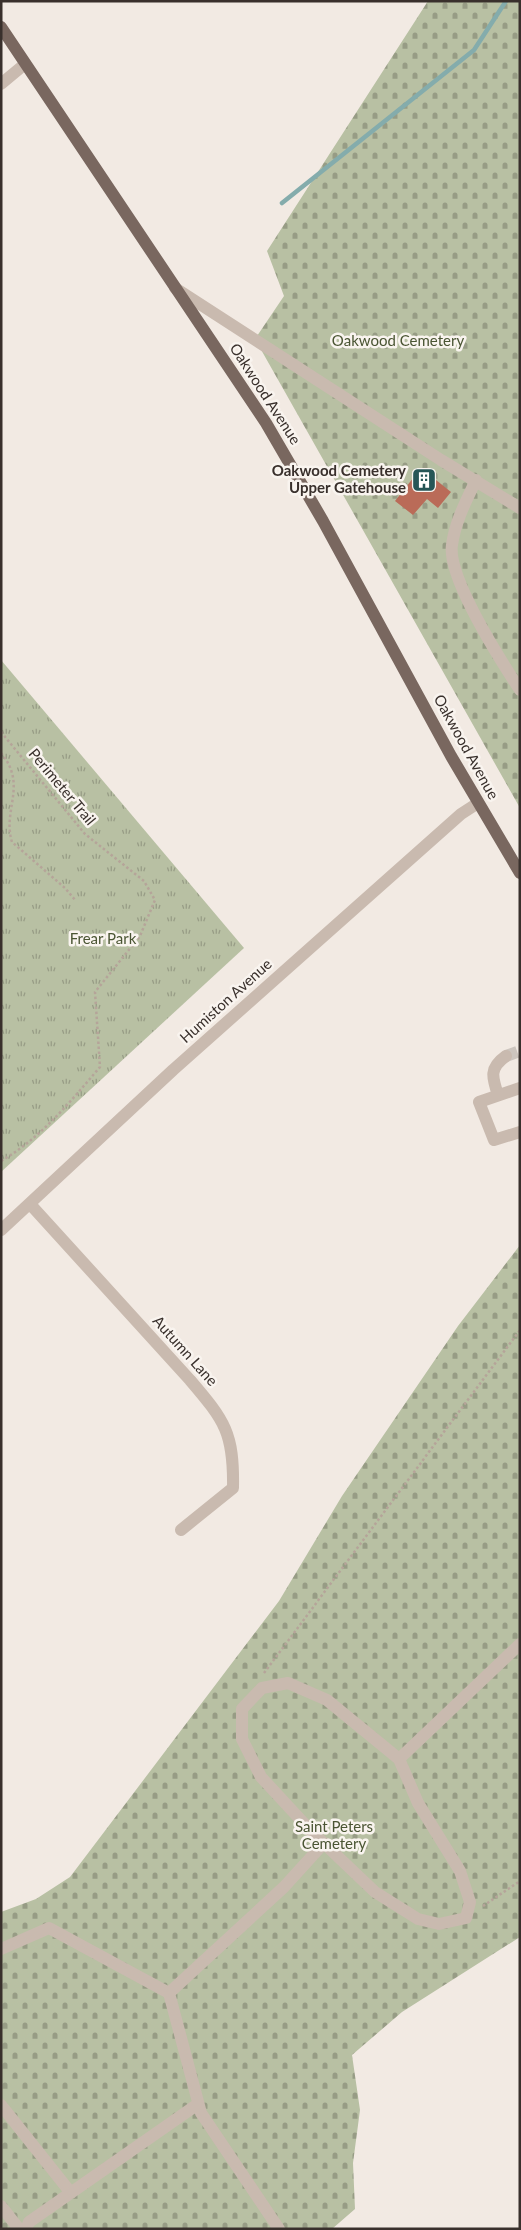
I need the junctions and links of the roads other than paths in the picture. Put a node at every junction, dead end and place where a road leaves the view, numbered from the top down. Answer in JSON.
{"nodes":[{"id":1,"x":1,"y":27,"type":"edge"},
{"id":2,"x":25,"y":64,"type":"junction"},
{"id":3,"x":1,"y":84,"type":"edge"},
{"id":4,"x":175,"y":288,"type":"junction"},
{"id":5,"x":476,"y":480,"type":"junction"},
{"id":6,"x":520,"y":508,"type":"edge"},
{"id":7,"x":520,"y":690,"type":"edge"},
{"id":8,"x":478,"y":803,"type":"junction"},
{"id":9,"x":520,"y":873,"type":"edge"},
{"id":10,"x":506,"y":1056,"type":"tunnel mouth"},
{"id":11,"x":520,"y":1088,"type":"edge"},
{"id":12,"x":498,"y":1096,"type":"junction"},
{"id":13,"x":520,"y":1132,"type":"edge"},
{"id":14,"x":30,"y":1204,"type":"junction"},
{"id":15,"x":1,"y":1230,"type":"edge"},
{"id":16,"x":181,"y":1530,"type":"dead end"},
{"id":17,"x":520,"y":1644,"type":"edge"},
{"id":18,"x":399,"y":1759,"type":"junction"},
{"id":19,"x":324,"y":1843,"type":"junction"},
{"id":20,"x":1,"y":1949,"type":"edge"},
{"id":21,"x":169,"y":1993,"type":"junction"},
{"id":22,"x":198,"y":2104,"type":"junction"},
{"id":23,"x":1,"y":2105,"type":"edge"},
{"id":24,"x":71,"y":2193,"type":"junction"},
{"id":25,"x":1,"y":2206,"type":"edge"},
{"id":26,"x":18,"y":2229,"type":"edge"},
{"id":27,"x":26,"y":2229,"type":"edge"},
{"id":28,"x":279,"y":2229,"type":"edge"}],
"edges":[{"from":1,"to":2,"type":"main road","name":"Oakwood Avenue"},
{"from":2,"to":3,"type":"street"},
{"from":2,"to":4,"type":"main road","name":"Oakwood Avenue"},
{"from":4,"to":5,"type":"street"},
{"from":4,"to":8,"type":"main road","name":"Oakwood Avenue"},
{"from":5,"to":6,"type":"street"},
{"from":5,"to":7,"type":"street"},
{"from":8,"to":9,"type":"main road","name":"Oakwood Avenue"},
{"from":8,"to":14,"type":"street","name":"Humiston Avenue"},
{"from":10,"to":12,"type":"street"},
{"from":11,"to":12,"type":"street"},
{"from":12,"to":13,"type":"street"},
{"from":14,"to":15,"type":"street","name":"Humiston Avenue"},
{"from":14,"to":16,"type":"street","name":"Autumn Lane"},
{"from":17,"to":18,"type":"street"},
{"from":18,"to":19,"type":"street"},
{"from":18,"to":19,"type":"street"},
{"from":19,"to":21,"type":"street"},
{"from":20,"to":21,"type":"street"},
{"from":21,"to":22,"type":"street"},
{"from":22,"to":24,"type":"street"},
{"from":22,"to":28,"type":"street"},
{"from":23,"to":24,"type":"street"},
{"from":24,"to":27,"type":"street"},
{"from":25,"to":26,"type":"street"}]}
